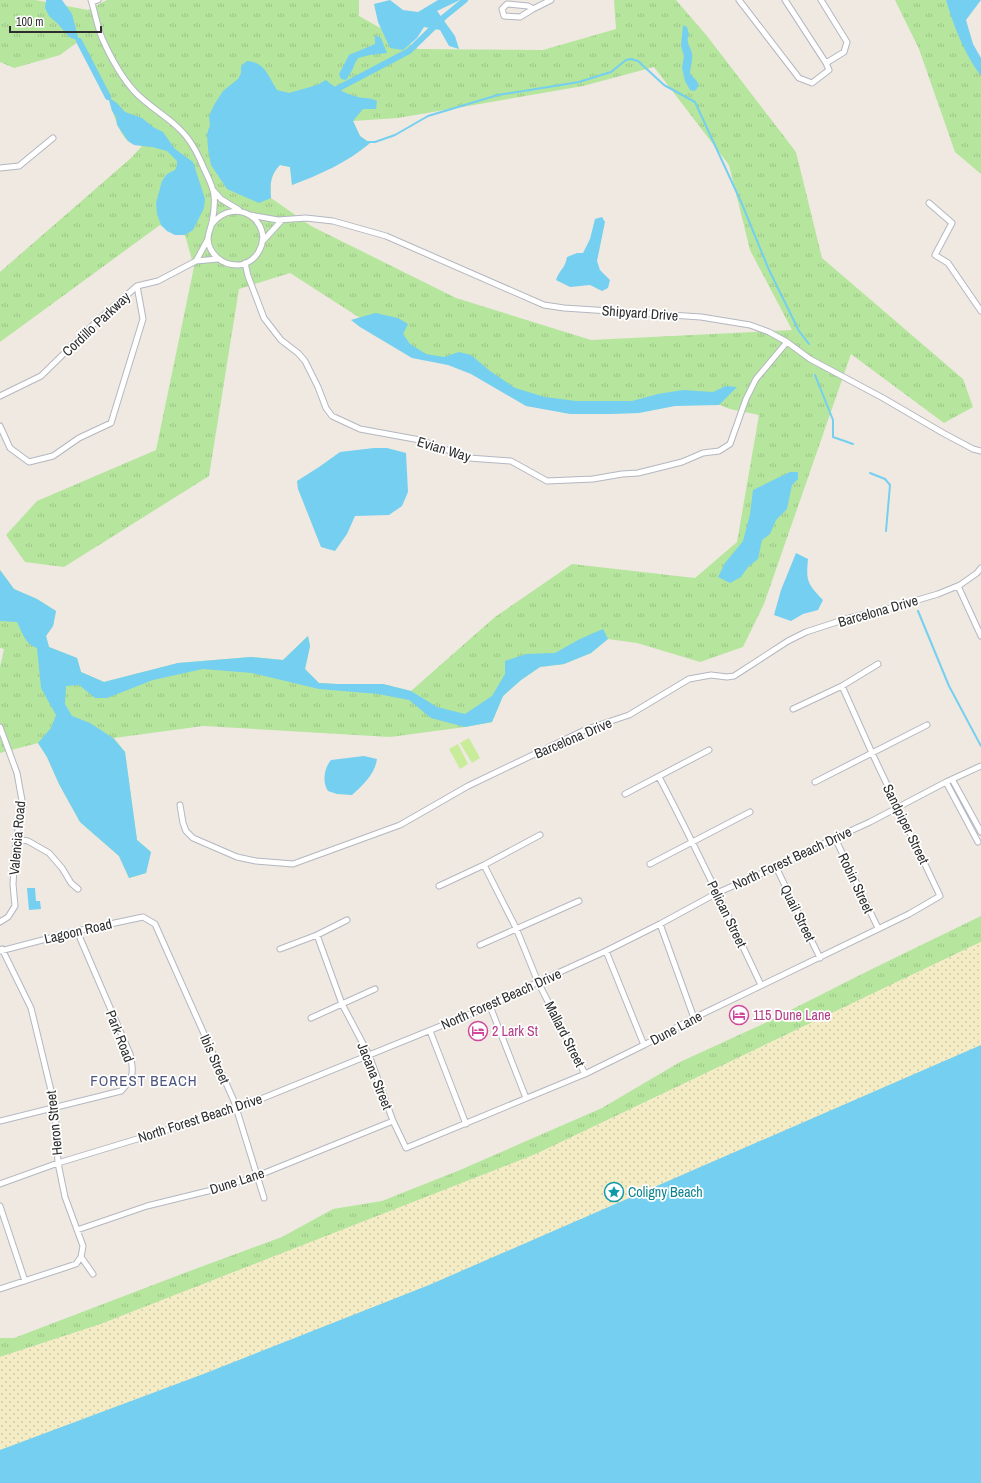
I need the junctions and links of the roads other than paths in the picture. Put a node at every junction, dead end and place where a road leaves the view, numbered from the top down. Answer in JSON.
{"nodes":[{"id":1,"x":98,"y":0,"type":"edge"},
{"id":2,"x":551,"y":0,"type":"edge"},
{"id":3,"x":739,"y":0,"type":"edge"},
{"id":4,"x":785,"y":0,"type":"edge"},
{"id":5,"x":821,"y":0,"type":"edge"},
{"id":6,"x":92,"y":1,"type":"edge"},
{"id":7,"x":532,"y":9,"type":"junction"},
{"id":8,"x":826,"y":62,"type":"junction"},
{"id":9,"x":53,"y":138,"type":"dead end"},
{"id":10,"x":0,"y":168,"type":"edge"},
{"id":11,"x":213,"y":190,"type":"junction"},
{"id":12,"x":929,"y":203,"type":"dead end"},
{"id":13,"x":240,"y":211,"type":"junction"},
{"id":14,"x":250,"y":216,"type":"junction"},
{"id":15,"x":282,"y":220,"type":"junction"},
{"id":16,"x":212,"y":224,"type":"junction"},
{"id":17,"x":208,"y":239,"type":"junction"},
{"id":18,"x":262,"y":242,"type":"junction"},
{"id":19,"x":218,"y":259,"type":"junction"},
{"id":20,"x":196,"y":261,"type":"junction"},
{"id":21,"x":245,"y":263,"type":"junction"},
{"id":22,"x":136,"y":286,"type":"junction"},
{"id":23,"x":981,"y":311,"type":"edge"},
{"id":24,"x":787,"y":342,"type":"junction"},
{"id":25,"x":0,"y":396,"type":"edge"},
{"id":26,"x":0,"y":426,"type":"edge"},
{"id":27,"x":981,"y":451,"type":"edge"},
{"id":28,"x":981,"y":568,"type":"edge"},
{"id":29,"x":958,"y":586,"type":"junction"},
{"id":30,"x":981,"y":636,"type":"edge"},
{"id":31,"x":878,"y":664,"type":"dead end"},
{"id":32,"x":842,"y":686,"type":"junction"},
{"id":33,"x":793,"y":709,"type":"dead end"},
{"id":34,"x":927,"y":725,"type":"dead end"},
{"id":35,"x":0,"y":727,"type":"edge"},
{"id":36,"x":709,"y":750,"type":"dead end"},
{"id":37,"x":872,"y":753,"type":"junction"},
{"id":38,"x":981,"y":766,"type":"edge"},
{"id":39,"x":659,"y":776,"type":"junction"},
{"id":40,"x":952,"y":779,"type":"junction"},
{"id":41,"x":815,"y":782,"type":"dead end"},
{"id":42,"x":946,"y":782,"type":"junction"},
{"id":43,"x":626,"y":794,"type":"dead end"},
{"id":44,"x":180,"y":805,"type":"dead end"},
{"id":45,"x":899,"y":807,"type":"junction"},
{"id":46,"x":750,"y":812,"type":"dead end"},
{"id":47,"x":981,"y":832,"type":"edge"},
{"id":48,"x":540,"y":835,"type":"dead end"},
{"id":49,"x":835,"y":838,"type":"junction"},
{"id":50,"x":16,"y":839,"type":"junction"},
{"id":51,"x":693,"y":842,"type":"junction"},
{"id":52,"x":978,"y":842,"type":"dead end"},
{"id":53,"x":650,"y":864,"type":"dead end"},
{"id":54,"x":484,"y":865,"type":"junction"},
{"id":55,"x":776,"y":867,"type":"junction"},
{"id":56,"x":439,"y":886,"type":"dead end"},
{"id":57,"x":78,"y":889,"type":"dead end"},
{"id":58,"x":717,"y":893,"type":"junction"},
{"id":59,"x":940,"y":896,"type":"joint"},
{"id":60,"x":579,"y":901,"type":"dead end"},
{"id":61,"x":347,"y":920,"type":"dead end"},
{"id":62,"x":0,"y":922,"type":"edge"},
{"id":63,"x":155,"y":924,"type":"joint"},
{"id":64,"x":660,"y":924,"type":"junction"},
{"id":65,"x":516,"y":928,"type":"junction"},
{"id":66,"x":878,"y":928,"type":"junction"},
{"id":67,"x":77,"y":931,"type":"junction"},
{"id":68,"x":317,"y":935,"type":"junction"},
{"id":69,"x":480,"y":944,"type":"dead end"},
{"id":70,"x":280,"y":949,"type":"dead end"},
{"id":71,"x":1,"y":950,"type":"edge"},
{"id":72,"x":606,"y":951,"type":"junction"},
{"id":73,"x":820,"y":958,"type":"junction"},
{"id":74,"x":538,"y":982,"type":"junction"},
{"id":75,"x":761,"y":985,"type":"junction"},
{"id":76,"x":375,"y":989,"type":"dead end"},
{"id":77,"x":342,"y":1004,"type":"junction"},
{"id":78,"x":490,"y":1006,"type":"junction"},
{"id":79,"x":311,"y":1018,"type":"dead end"},
{"id":80,"x":694,"y":1018,"type":"junction"},
{"id":81,"x":430,"y":1031,"type":"junction"},
{"id":82,"x":644,"y":1045,"type":"junction"},
{"id":83,"x":369,"y":1055,"type":"junction"},
{"id":84,"x":585,"y":1074,"type":"junction"},
{"id":85,"x":526,"y":1098,"type":"junction"},
{"id":86,"x":55,"y":1107,"type":"junction"},
{"id":87,"x":236,"y":1109,"type":"junction"},
{"id":88,"x":0,"y":1121,"type":"edge"},
{"id":89,"x":393,"y":1121,"type":"junction"},
{"id":90,"x":466,"y":1124,"type":"junction"},
{"id":91,"x":406,"y":1148,"type":"joint"},
{"id":92,"x":58,"y":1163,"type":"junction"},
{"id":93,"x":257,"y":1176,"type":"junction"},
{"id":94,"x":0,"y":1184,"type":"edge"},
{"id":95,"x":264,"y":1198,"type":"dead end"},
{"id":96,"x":0,"y":1206,"type":"edge"},
{"id":97,"x":77,"y":1230,"type":"junction"},
{"id":98,"x":81,"y":1257,"type":"junction"},
{"id":99,"x":94,"y":1274,"type":"dead end"},
{"id":100,"x":25,"y":1281,"type":"junction"},
{"id":101,"x":0,"y":1290,"type":"edge"}],
"edges":[{"from":1,"to":6,"type":"street"},
{"from":2,"to":7,"type":"street"},
{"from":3,"to":8,"type":"street"},
{"from":4,"to":8,"type":"street"},
{"from":5,"to":8,"type":"street"},
{"from":6,"to":11,"type":"street"},
{"from":7,"to":7,"type":"street"},
{"from":9,"to":10,"type":"street"},
{"from":11,"to":13,"type":"street"},
{"from":11,"to":16,"type":"street"},
{"from":12,"to":23,"type":"street"},
{"from":13,"to":14,"type":"street"},
{"from":13,"to":16,"type":"street"},
{"from":14,"to":15,"type":"street","name":"Shipyard Drive"},
{"from":14,"to":18,"type":"street"},
{"from":15,"to":18,"type":"street"},
{"from":15,"to":24,"type":"street","name":"Shipyard Drive"},
{"from":16,"to":17,"type":"street"},
{"from":17,"to":19,"type":"street"},
{"from":17,"to":20,"type":"street"},
{"from":18,"to":21,"type":"street"},
{"from":19,"to":20,"type":"street","name":"Cordillo Parkway"},
{"from":19,"to":21,"type":"street"},
{"from":20,"to":22,"type":"street","name":"Cordillo Parkway"},
{"from":21,"to":24,"type":"street","name":"Evian Way"},
{"from":22,"to":25,"type":"street","name":"Cordillo Parkway"},
{"from":22,"to":26,"type":"street"},
{"from":24,"to":27,"type":"street","name":"Shipyard Drive"},
{"from":28,"to":29,"type":"street","name":"Barcelona Drive"},
{"from":29,"to":30,"type":"street"},
{"from":29,"to":44,"type":"street","name":"Barcelona Drive"},
{"from":31,"to":32,"type":"street"},
{"from":32,"to":33,"type":"street"},
{"from":32,"to":37,"type":"street","name":"Sandpiper Street"},
{"from":34,"to":37,"type":"street"},
{"from":35,"to":50,"type":"street","name":"Valencia Road"},
{"from":36,"to":39,"type":"street"},
{"from":37,"to":41,"type":"street"},
{"from":37,"to":45,"type":"street","name":"Sandpiper Street"},
{"from":38,"to":40,"type":"street","name":"North Forest Beach Drive"},
{"from":39,"to":43,"type":"street"},
{"from":39,"to":51,"type":"street","name":"Pelican Street"},
{"from":40,"to":42,"type":"street","name":"North Forest Beach Drive"},
{"from":40,"to":47,"type":"street"},
{"from":42,"to":45,"type":"street","name":"North Forest Beach Drive"},
{"from":42,"to":52,"type":"street"},
{"from":45,"to":49,"type":"street","name":"North Forest Beach Drive"},
{"from":45,"to":59,"type":"street","name":"Sandpiper Street"},
{"from":46,"to":51,"type":"street"},
{"from":48,"to":54,"type":"street"},
{"from":49,"to":55,"type":"street","name":"North Forest Beach Drive"},
{"from":49,"to":66,"type":"street","name":"Robin Street"},
{"from":50,"to":57,"type":"street"},
{"from":50,"to":62,"type":"street","name":"Valencia Road"},
{"from":51,"to":53,"type":"street"},
{"from":51,"to":58,"type":"street","name":"Pelican Street"},
{"from":54,"to":56,"type":"street"},
{"from":54,"to":65,"type":"street","name":"Mallard Street"},
{"from":55,"to":58,"type":"street","name":"North Forest Beach Drive"},
{"from":55,"to":73,"type":"street","name":"Quail Street"},
{"from":58,"to":64,"type":"street","name":"North Forest Beach Drive"},
{"from":58,"to":75,"type":"street","name":"Pelican Street"},
{"from":59,"to":66,"type":"street","name":"Dune Lane"},
{"from":60,"to":65,"type":"street"},
{"from":61,"to":68,"type":"street"},
{"from":63,"to":67,"type":"street","name":"Lagoon Road"},
{"from":63,"to":87,"type":"street","name":"Ibis Street"},
{"from":64,"to":72,"type":"street","name":"North Forest Beach Drive"},
{"from":64,"to":80,"type":"street"},
{"from":65,"to":69,"type":"street"},
{"from":65,"to":74,"type":"street","name":"Mallard Street"},
{"from":66,"to":73,"type":"street","name":"Dune Lane"},
{"from":67,"to":71,"type":"street","name":"Lagoon Road"},
{"from":67,"to":86,"type":"street","name":"Park Road"},
{"from":68,"to":70,"type":"street"},
{"from":68,"to":77,"type":"street","name":"Jacana Street"},
{"from":71,"to":86,"type":"street","name":"Heron Street"},
{"from":72,"to":74,"type":"street","name":"North Forest Beach Drive"},
{"from":72,"to":82,"type":"street"},
{"from":73,"to":75,"type":"street","name":"Dune Lane"},
{"from":74,"to":78,"type":"street","name":"North Forest Beach Drive"},
{"from":74,"to":84,"type":"street","name":"Mallard Street"},
{"from":75,"to":80,"type":"street","name":"Dune Lane"},
{"from":76,"to":77,"type":"street"},
{"from":77,"to":79,"type":"street"},
{"from":77,"to":83,"type":"street","name":"Jacana Street"},
{"from":78,"to":81,"type":"street","name":"North Forest Beach Drive"},
{"from":78,"to":85,"type":"street"},
{"from":80,"to":82,"type":"street","name":"Dune Lane"},
{"from":81,"to":83,"type":"street","name":"North Forest Beach Drive"},
{"from":81,"to":90,"type":"street"},
{"from":82,"to":84,"type":"street","name":"Dune Lane"},
{"from":83,"to":87,"type":"street","name":"North Forest Beach Drive"},
{"from":83,"to":89,"type":"street","name":"Jacana Street"},
{"from":84,"to":85,"type":"street","name":"Dune Lane"},
{"from":85,"to":90,"type":"street","name":"Dune Lane"},
{"from":86,"to":88,"type":"street","name":"Park Road"},
{"from":86,"to":92,"type":"street","name":"Heron Street"},
{"from":87,"to":92,"type":"street","name":"North Forest Beach Drive"},
{"from":87,"to":93,"type":"street","name":"Ibis Street"},
{"from":89,"to":91,"type":"street","name":"Jacana Street"},
{"from":89,"to":93,"type":"street","name":"Dune Lane"},
{"from":90,"to":91,"type":"street","name":"Dune Lane"},
{"from":92,"to":94,"type":"street","name":"North Forest Beach Drive"},
{"from":92,"to":97,"type":"street","name":"Heron Street"},
{"from":93,"to":95,"type":"street","name":"Ibis Street"},
{"from":93,"to":97,"type":"street","name":"Dune Lane"},
{"from":96,"to":100,"type":"street"},
{"from":97,"to":98,"type":"street","name":"Heron Street"},
{"from":98,"to":99,"type":"street"},
{"from":98,"to":100,"type":"street"},
{"from":100,"to":101,"type":"street"}]}
